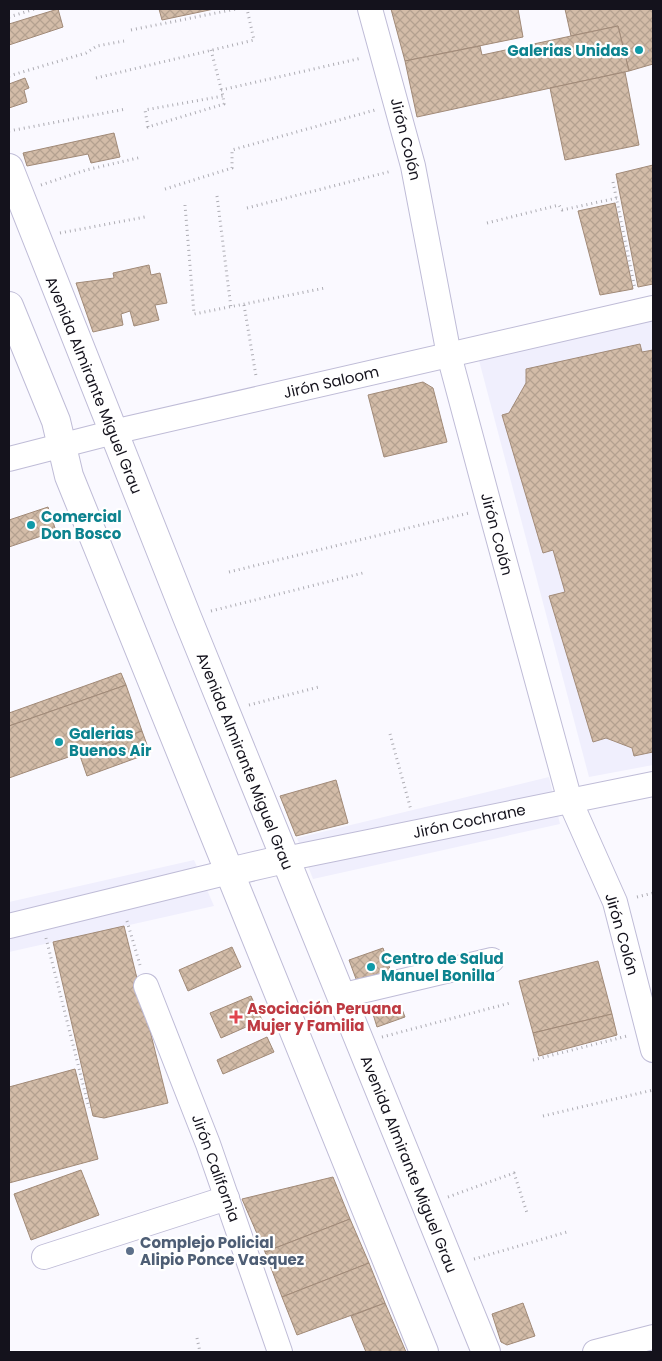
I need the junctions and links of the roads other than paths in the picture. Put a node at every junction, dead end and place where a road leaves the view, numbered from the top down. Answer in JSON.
{"nodes":[{"id":1,"x":370,"y":9,"type":"edge"},
{"id":2,"x":13,"y":181,"type":"edge"},
{"id":3,"x":9,"y":306,"type":"edge"},
{"id":4,"x":646,"y":309,"type":"edge"},
{"id":5,"x":449,"y":355,"type":"junction"},
{"id":6,"x":113,"y":433,"type":"junction"},
{"id":7,"x":62,"y":447,"type":"junction"},
{"id":8,"x":9,"y":459,"type":"edge"},
{"id":9,"x":653,"y":784,"type":"edge"},
{"id":10,"x":570,"y":801,"type":"junction"},
{"id":11,"x":285,"y":859,"type":"junction"},
{"id":12,"x":230,"y":872,"type":"junction"},
{"id":13,"x":9,"y":926,"type":"edge"},
{"id":14,"x":492,"y":960,"type":"dead end"},
{"id":15,"x":146,"y":986,"type":"road end"},
{"id":16,"x":340,"y":996,"type":"junction"},
{"id":17,"x":651,"y":1040,"type":"edge"},
{"id":18,"x":227,"y":1198,"type":"junction"},
{"id":19,"x":44,"y":1257,"type":"dead end"},
{"id":20,"x":653,"y":1337,"type":"edge"},
{"id":21,"x":280,"y":1352,"type":"edge"},
{"id":22,"x":424,"y":1352,"type":"edge"},
{"id":23,"x":486,"y":1352,"type":"edge"},
{"id":24,"x":596,"y":1352,"type":"edge"}],
"edges":[{"from":1,"to":5,"type":"street","name":"Jirón Colón"},
{"from":2,"to":6,"type":"main road","name":"Avenida Almirante Miguel Grau"},
{"from":3,"to":7,"type":"main road"},
{"from":4,"to":5,"type":"street","name":"Jirón Saloom"},
{"from":5,"to":6,"type":"street","name":"Jirón Saloom"},
{"from":5,"to":10,"type":"street","name":"Jirón Colón"},
{"from":6,"to":7,"type":"street","name":"Jirón Saloom"},
{"from":6,"to":11,"type":"main road","name":"Avenida Almirante Miguel Grau"},
{"from":7,"to":8,"type":"street","name":"Jirón Saloom"},
{"from":7,"to":12,"type":"main road"},
{"from":9,"to":10,"type":"street","name":"Jirón Cochrane"},
{"from":10,"to":11,"type":"street","name":"Jirón Cochrane"},
{"from":10,"to":17,"type":"street","name":"Jirón Colón"},
{"from":11,"to":12,"type":"main road"},
{"from":11,"to":16,"type":"main road","name":"Avenida Almirante Miguel Grau"},
{"from":12,"to":13,"type":"street"},
{"from":12,"to":22,"type":"main road"},
{"from":14,"to":16,"type":"street"},
{"from":15,"to":18,"type":"street","name":"Jirón California"},
{"from":16,"to":23,"type":"main road","name":"Avenida Almirante Miguel Grau"},
{"from":18,"to":19,"type":"street"},
{"from":18,"to":21,"type":"street","name":"Jirón California"},
{"from":20,"to":24,"type":"street"}]}
